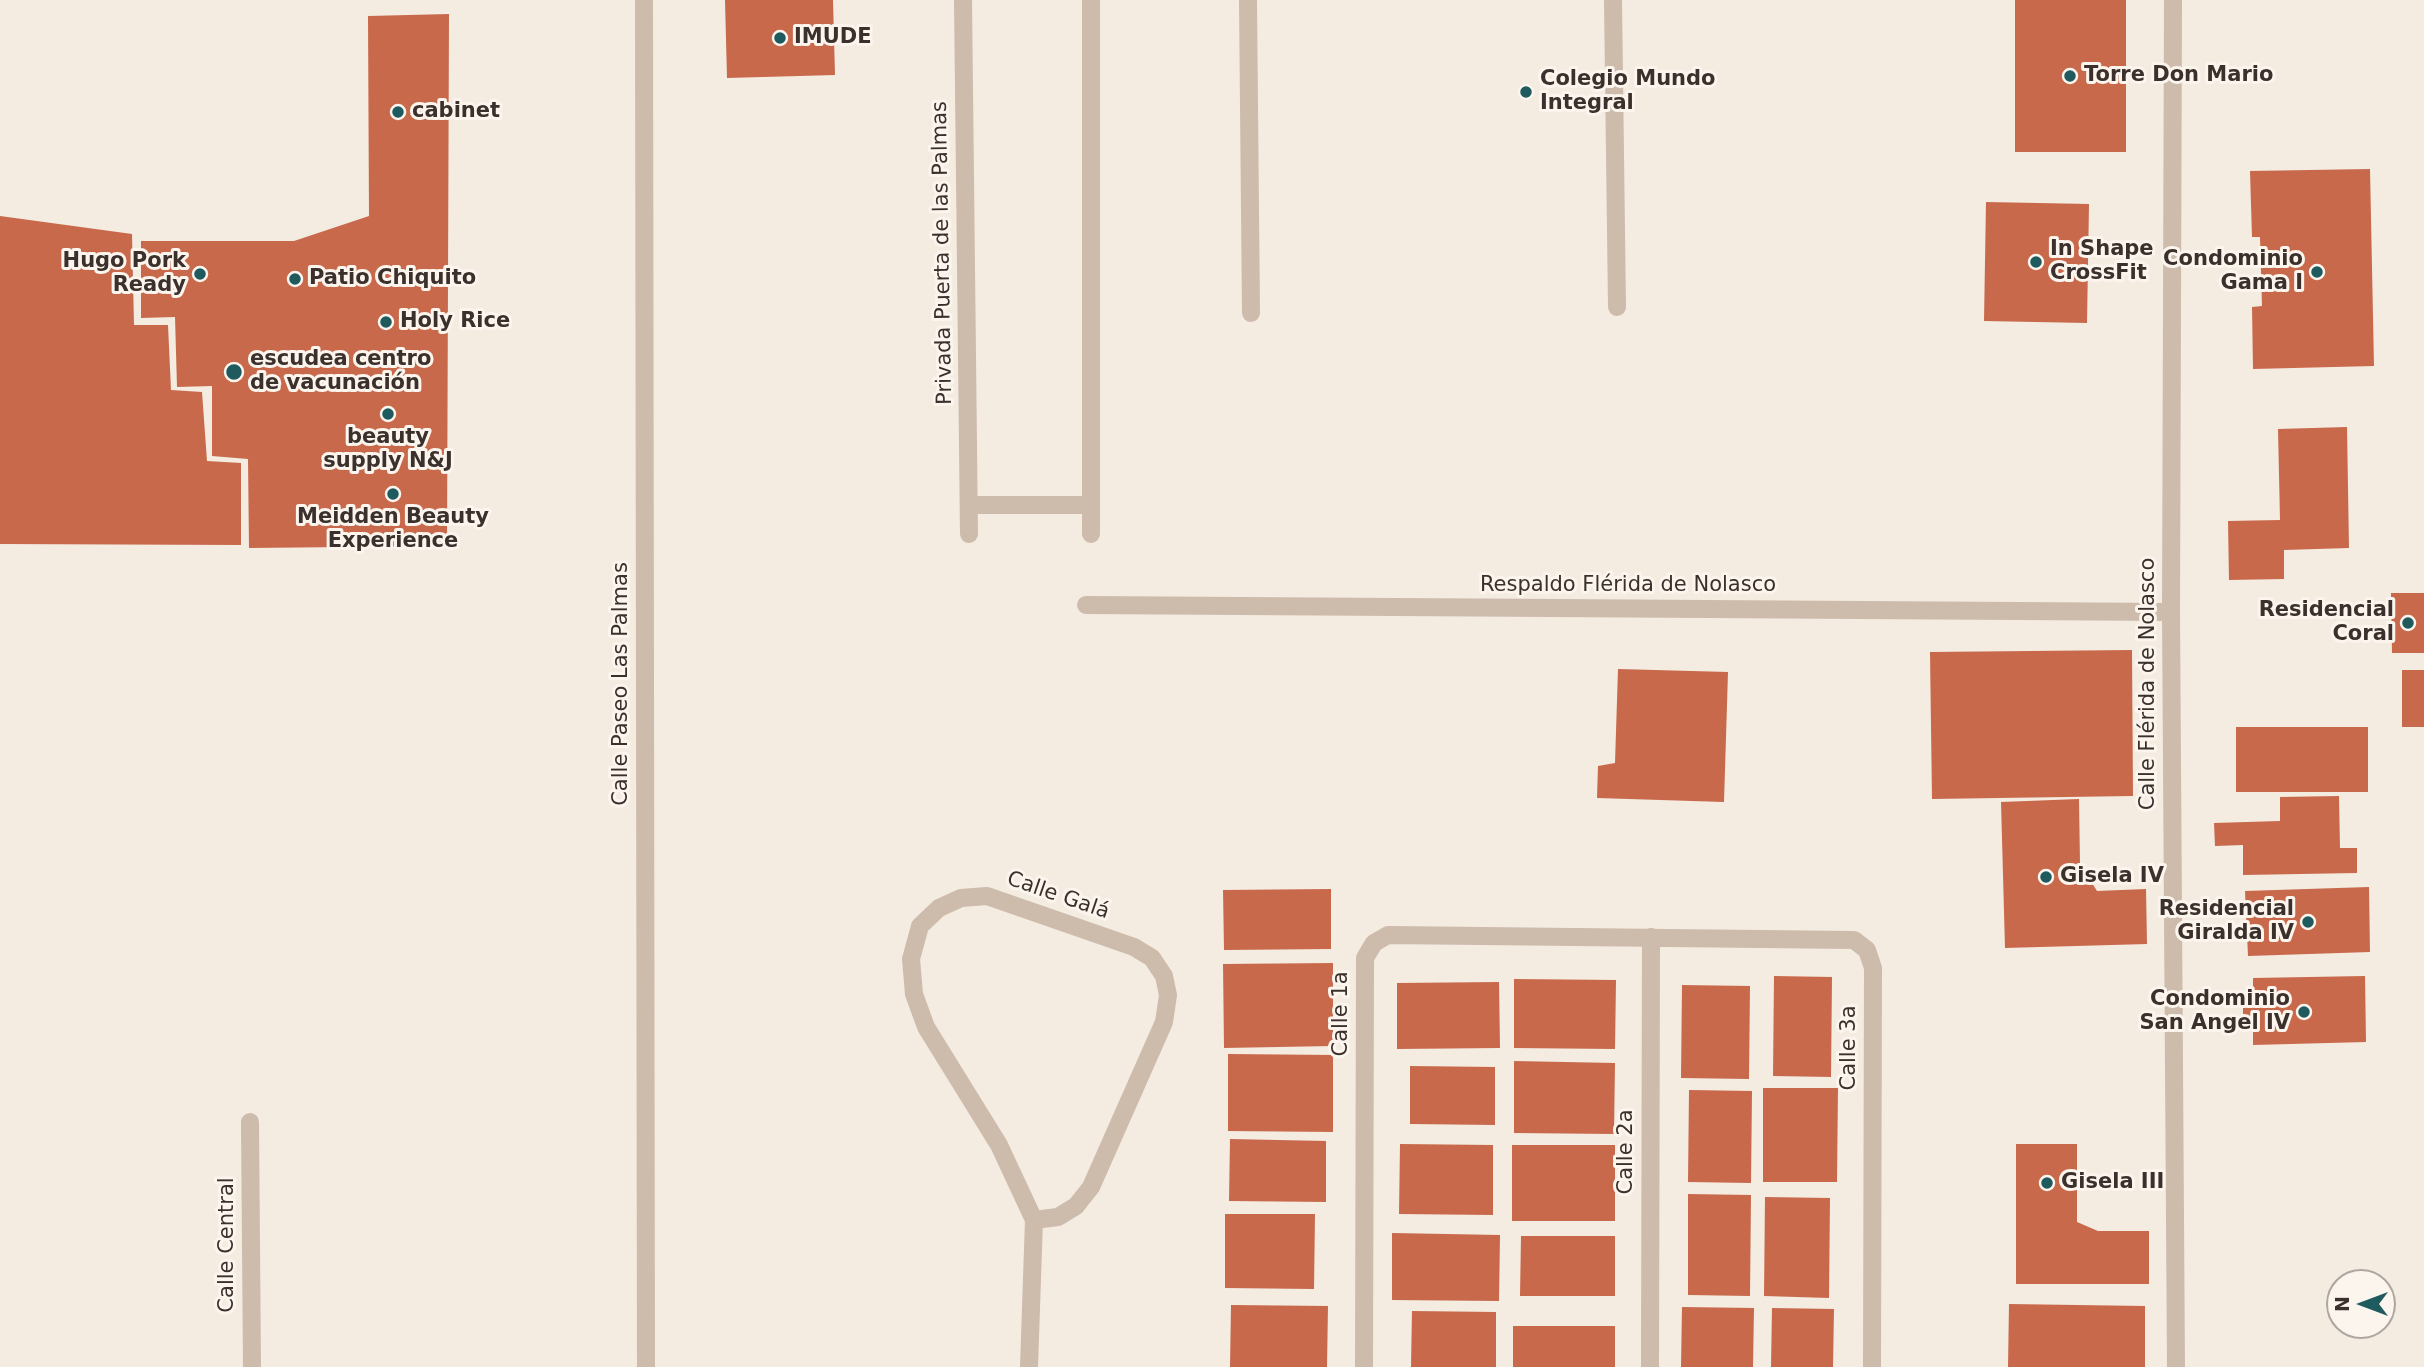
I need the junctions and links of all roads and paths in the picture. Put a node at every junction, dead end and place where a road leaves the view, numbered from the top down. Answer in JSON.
{"nodes":[{"id":1,"x":644,"y":0,"type":"edge"},
{"id":2,"x":963,"y":0,"type":"edge"},
{"id":3,"x":1091,"y":0,"type":"edge"},
{"id":4,"x":1248,"y":0,"type":"edge"},
{"id":5,"x":1613,"y":0,"type":"edge"},
{"id":6,"x":2173,"y":0,"type":"edge"},
{"id":7,"x":1617,"y":307,"type":"dead end"},
{"id":8,"x":1251,"y":313,"type":"dead end"},
{"id":9,"x":969,"y":505,"type":"junction"},
{"id":10,"x":1091,"y":505,"type":"junction"},
{"id":11,"x":969,"y":534,"type":"dead end"},
{"id":12,"x":1091,"y":534,"type":"dead end"},
{"id":13,"x":1086,"y":605,"type":"dead end"},
{"id":14,"x":2171,"y":612,"type":"junction"},
{"id":15,"x":1651,"y":937,"type":"junction"},
{"id":16,"x":250,"y":1122,"type":"dead end"},
{"id":17,"x":1034,"y":1220,"type":"junction"},
{"id":18,"x":252,"y":1367,"type":"edge"},
{"id":19,"x":646,"y":1367,"type":"edge"},
{"id":20,"x":1029,"y":1367,"type":"edge"},
{"id":21,"x":1364,"y":1367,"type":"edge"},
{"id":22,"x":1650,"y":1367,"type":"edge"},
{"id":23,"x":1872,"y":1367,"type":"edge"},
{"id":24,"x":2176,"y":1367,"type":"edge"}],
"edges":[{"from":1,"to":19,"type":"street","name":"Calle Paseo Las Palmas"},
{"from":2,"to":9,"type":"street","name":"Privada Puerta de las Palmas"},
{"from":3,"to":10,"type":"street"},
{"from":4,"to":8,"type":"street"},
{"from":5,"to":7,"type":"street"},
{"from":6,"to":14,"type":"street","name":"Calle Flérida de Nolasco"},
{"from":9,"to":10,"type":"street"},
{"from":9,"to":11,"type":"street","name":"Privada Puerta de las Palmas"},
{"from":10,"to":12,"type":"street"},
{"from":13,"to":14,"type":"street","name":"Respaldo Flérida de Nolasco"},
{"from":14,"to":24,"type":"street","name":"Calle Flérida de Nolasco"},
{"from":15,"to":21,"type":"street","name":"Calle 1a"},
{"from":15,"to":22,"type":"street","name":"Calle 2a"},
{"from":15,"to":23,"type":"street","name":"Calle 3a"},
{"from":16,"to":18,"type":"street","name":"Calle Central"},
{"from":17,"to":17,"type":"street","name":"Calle Galá"},
{"from":17,"to":20,"type":"street","name":"Calle Galá"}]}
